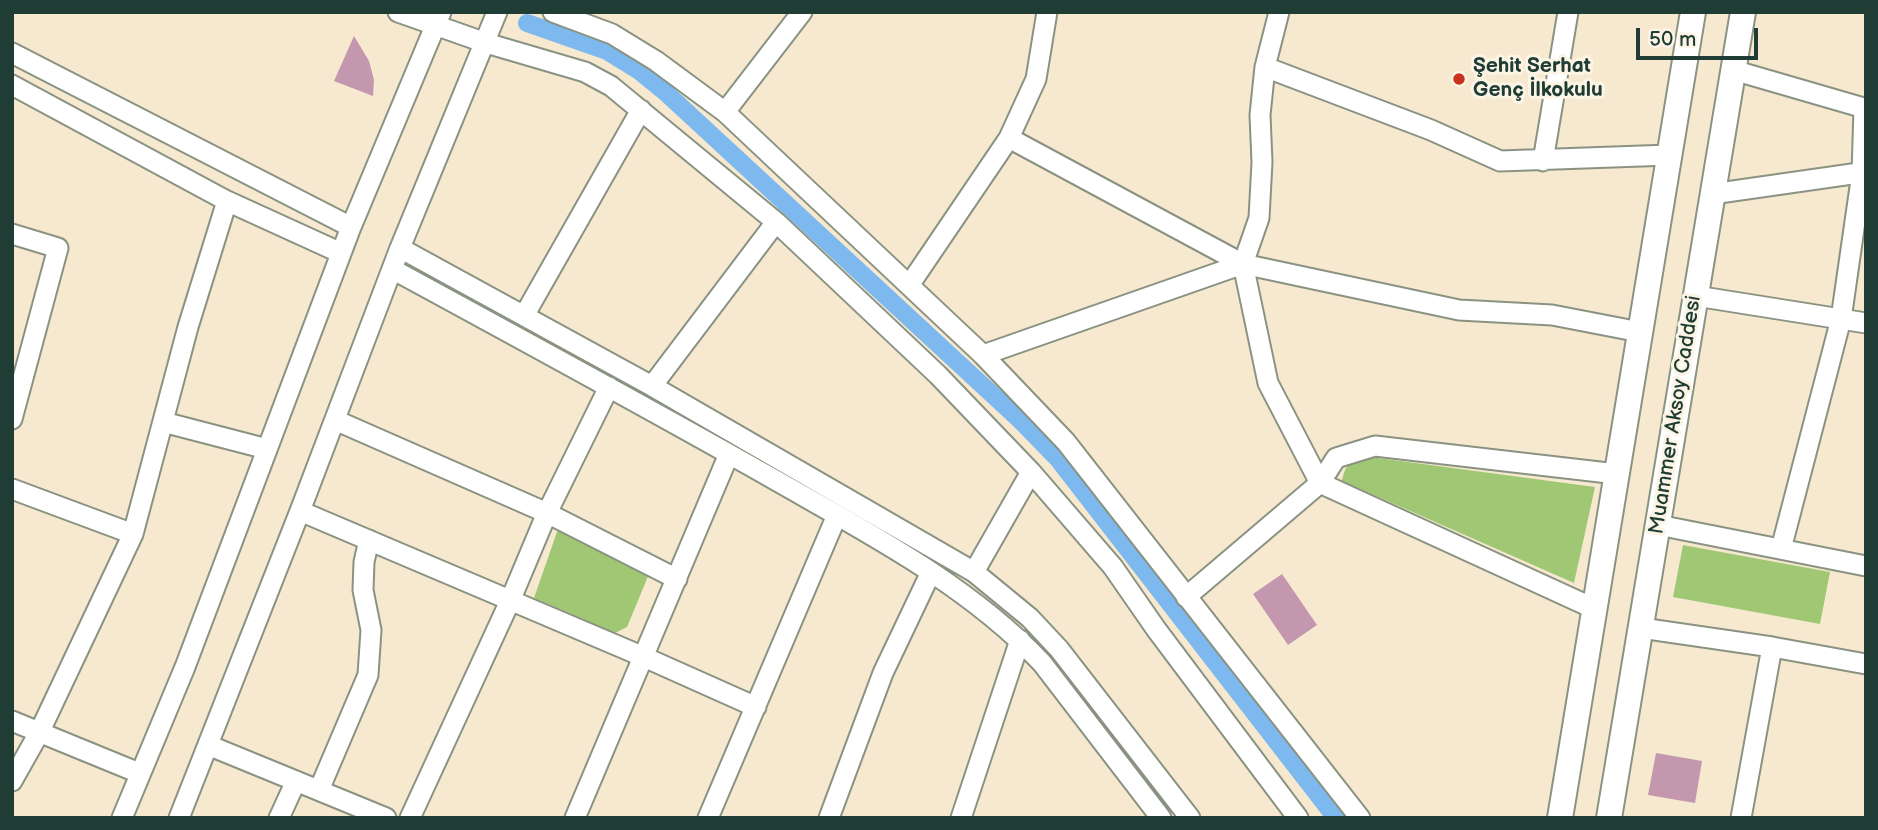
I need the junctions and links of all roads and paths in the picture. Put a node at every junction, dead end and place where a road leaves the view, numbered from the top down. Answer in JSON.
{"nodes":[{"id":1,"x":398,"y":12,"type":"edge"},
{"id":2,"x":497,"y":12,"type":"edge"},
{"id":3,"x":554,"y":12,"type":"edge"},
{"id":4,"x":802,"y":12,"type":"edge"},
{"id":5,"x":1047,"y":12,"type":"edge"},
{"id":6,"x":1279,"y":12,"type":"edge"},
{"id":7,"x":1568,"y":12,"type":"edge"},
{"id":8,"x":1693,"y":12,"type":"edge"},
{"id":9,"x":1743,"y":12,"type":"edge"},
{"id":10,"x":438,"y":19,"type":"edge"},
{"id":11,"x":486,"y":43,"type":"junction"},
{"id":12,"x":12,"y":53,"type":"edge"},
{"id":13,"x":1265,"y":67,"type":"junction"},
{"id":14,"x":1733,"y":70,"type":"junction"},
{"id":15,"x":12,"y":85,"type":"edge"},
{"id":16,"x":641,"y":110,"type":"junction"},
{"id":17,"x":725,"y":112,"type":"junction"},
{"id":18,"x":1009,"y":138,"type":"junction"},
{"id":19,"x":1670,"y":155,"type":"junction"},
{"id":20,"x":1543,"y":161,"type":"junction"},
{"id":21,"x":1864,"y":172,"type":"edge"},
{"id":22,"x":1713,"y":194,"type":"junction"},
{"id":23,"x":227,"y":201,"type":"junction"},
{"id":24,"x":776,"y":222,"type":"junction"},
{"id":25,"x":351,"y":227,"type":"junction"},
{"id":26,"x":12,"y":234,"type":"edge"},
{"id":27,"x":400,"y":248,"type":"junction"},
{"id":28,"x":341,"y":253,"type":"junction"},
{"id":29,"x":1243,"y":264,"type":"junction"},
{"id":30,"x":392,"y":269,"type":"junction"},
{"id":31,"x":909,"y":284,"type":"junction"},
{"id":32,"x":1696,"y":296,"type":"junction"},
{"id":33,"x":525,"y":314,"type":"junction"},
{"id":34,"x":1841,"y":319,"type":"junction"},
{"id":35,"x":1866,"y":323,"type":"edge"},
{"id":36,"x":1640,"y":332,"type":"junction"},
{"id":37,"x":983,"y":355,"type":"junction"},
{"id":38,"x":652,"y":386,"type":"junction"},
{"id":39,"x":610,"y":387,"type":"junction"},
{"id":40,"x":12,"y":419,"type":"edge"},
{"id":41,"x":335,"y":420,"type":"junction"},
{"id":42,"x":163,"y":422,"type":"junction"},
{"id":43,"x":267,"y":449,"type":"junction"},
{"id":44,"x":729,"y":454,"type":"junction"},
{"id":45,"x":1031,"y":472,"type":"junction"},
{"id":46,"x":1617,"y":474,"type":"junction"},
{"id":47,"x":1320,"y":483,"type":"junction"},
{"id":48,"x":12,"y":489,"type":"edge"},
{"id":49,"x":300,"y":511,"type":"junction"},
{"id":50,"x":547,"y":513,"type":"junction"},
{"id":51,"x":837,"y":515,"type":"junction"},
{"id":52,"x":1658,"y":525,"type":"junction"},
{"id":53,"x":133,"y":534,"type":"junction"},
{"id":54,"x":369,"y":540,"type":"junction"},
{"id":55,"x":1781,"y":549,"type":"junction"},
{"id":56,"x":1866,"y":566,"type":"edge"},
{"id":57,"x":931,"y":572,"type":"junction"},
{"id":58,"x":974,"y":572,"type":"junction"},
{"id":59,"x":677,"y":579,"type":"junction"},
{"id":60,"x":1186,"y":597,"type":"junction"},
{"id":61,"x":510,"y":601,"type":"junction"},
{"id":62,"x":1595,"y":609,"type":"junction"},
{"id":63,"x":1641,"y":628,"type":"junction"},
{"id":64,"x":1020,"y":640,"type":"junction"},
{"id":65,"x":1772,"y":647,"type":"junction"},
{"id":66,"x":645,"y":657,"type":"junction"},
{"id":67,"x":1866,"y":664,"type":"edge"},
{"id":68,"x":756,"y":707,"type":"junction"},
{"id":69,"x":12,"y":721,"type":"edge"},
{"id":70,"x":39,"y":733,"type":"junction"},
{"id":71,"x":208,"y":744,"type":"junction"},
{"id":72,"x":139,"y":773,"type":"junction"},
{"id":73,"x":12,"y":781,"type":"edge"},
{"id":74,"x":296,"y":781,"type":"junction"},
{"id":75,"x":319,"y":790,"type":"junction"},
{"id":76,"x":963,"y":817,"type":"edge"},
{"id":77,"x":122,"y":818,"type":"edge"},
{"id":78,"x":179,"y":818,"type":"edge"},
{"id":79,"x":279,"y":818,"type":"edge"},
{"id":80,"x":386,"y":818,"type":"edge"},
{"id":81,"x":410,"y":818,"type":"edge"},
{"id":82,"x":575,"y":818,"type":"edge"},
{"id":83,"x":708,"y":818,"type":"edge"},
{"id":84,"x":830,"y":818,"type":"edge"},
{"id":85,"x":1161,"y":818,"type":"edge"},
{"id":86,"x":1190,"y":818,"type":"edge"},
{"id":87,"x":1298,"y":818,"type":"edge"},
{"id":88,"x":1360,"y":818,"type":"edge"},
{"id":89,"x":1560,"y":818,"type":"edge"},
{"id":90,"x":1609,"y":818,"type":"edge"},
{"id":91,"x":1741,"y":818,"type":"edge"}],
"edges":[{"from":1,"to":10,"type":"street"},
{"from":2,"to":11,"type":"street"},
{"from":3,"to":17,"type":"street"},
{"from":4,"to":17,"type":"street"},
{"from":5,"to":18,"type":"street"},
{"from":6,"to":13,"type":"street"},
{"from":7,"to":20,"type":"street"},
{"from":8,"to":19,"type":"main road"},
{"from":9,"to":14,"type":"main road","name":"Muammer Aksoy Caddesi"},
{"from":10,"to":11,"type":"street"},
{"from":10,"to":25,"type":"street"},
{"from":11,"to":16,"type":"street"},
{"from":11,"to":27,"type":"street"},
{"from":12,"to":25,"type":"street"},
{"from":13,"to":20,"type":"street"},
{"from":13,"to":29,"type":"street"},
{"from":14,"to":21,"type":"street"},
{"from":14,"to":22,"type":"main road","name":"Muammer Aksoy Caddesi"},
{"from":15,"to":23,"type":"street"},
{"from":16,"to":24,"type":"street"},
{"from":16,"to":33,"type":"street"},
{"from":17,"to":31,"type":"street"},
{"from":18,"to":29,"type":"street"},
{"from":18,"to":31,"type":"street"},
{"from":19,"to":20,"type":"street"},
{"from":19,"to":36,"type":"main road"},
{"from":21,"to":22,"type":"street"},
{"from":21,"to":34,"type":"street"},
{"from":22,"to":32,"type":"main road","name":"Muammer Aksoy Caddesi"},
{"from":23,"to":28,"type":"street"},
{"from":23,"to":42,"type":"street"},
{"from":24,"to":38,"type":"street"},
{"from":24,"to":45,"type":"street"},
{"from":25,"to":28,"type":"street"},
{"from":26,"to":40,"type":"street"},
{"from":27,"to":30,"type":"street"},
{"from":27,"to":33,"type":"street"},
{"from":28,"to":43,"type":"street"},
{"from":29,"to":36,"type":"street"},
{"from":29,"to":37,"type":"street"},
{"from":29,"to":47,"type":"street"},
{"from":30,"to":39,"type":"street"},
{"from":30,"to":41,"type":"street"},
{"from":31,"to":37,"type":"street"},
{"from":32,"to":34,"type":"street"},
{"from":32,"to":52,"type":"main road","name":"Muammer Aksoy Caddesi"},
{"from":33,"to":38,"type":"street"},
{"from":34,"to":35,"type":"street"},
{"from":34,"to":55,"type":"street"},
{"from":36,"to":46,"type":"main road"},
{"from":37,"to":60,"type":"street"},
{"from":38,"to":58,"type":"street"},
{"from":39,"to":44,"type":"street"},
{"from":39,"to":50,"type":"street"},
{"from":41,"to":49,"type":"street"},
{"from":41,"to":50,"type":"street"},
{"from":42,"to":43,"type":"street"},
{"from":42,"to":53,"type":"street"},
{"from":43,"to":72,"type":"street"},
{"from":44,"to":51,"type":"street"},
{"from":44,"to":59,"type":"street"},
{"from":45,"to":58,"type":"street"},
{"from":45,"to":87,"type":"street"},
{"from":46,"to":47,"type":"street"},
{"from":46,"to":62,"type":"main road"},
{"from":47,"to":60,"type":"street"},
{"from":47,"to":62,"type":"street"},
{"from":48,"to":53,"type":"street"},
{"from":49,"to":54,"type":"street"},
{"from":49,"to":71,"type":"street"},
{"from":50,"to":59,"type":"street"},
{"from":50,"to":61,"type":"street"},
{"from":51,"to":57,"type":"street"},
{"from":51,"to":68,"type":"street"},
{"from":52,"to":55,"type":"street"},
{"from":52,"to":63,"type":"main road","name":"Muammer Aksoy Caddesi"},
{"from":53,"to":70,"type":"street"},
{"from":54,"to":61,"type":"street"},
{"from":54,"to":75,"type":"street"},
{"from":55,"to":56,"type":"street"},
{"from":57,"to":64,"type":"street"},
{"from":57,"to":84,"type":"street"},
{"from":58,"to":86,"type":"street"},
{"from":59,"to":66,"type":"street"},
{"from":60,"to":88,"type":"street"},
{"from":61,"to":66,"type":"street"},
{"from":61,"to":81,"type":"street"},
{"from":62,"to":89,"type":"main road"},
{"from":63,"to":65,"type":"street"},
{"from":63,"to":90,"type":"main road","name":"Muammer Aksoy Caddesi"},
{"from":64,"to":76,"type":"street"},
{"from":64,"to":85,"type":"street"},
{"from":65,"to":67,"type":"street"},
{"from":65,"to":91,"type":"street"},
{"from":66,"to":68,"type":"street"},
{"from":66,"to":82,"type":"street"},
{"from":68,"to":83,"type":"street"},
{"from":69,"to":70,"type":"street"},
{"from":70,"to":72,"type":"street"},
{"from":70,"to":73,"type":"street"},
{"from":71,"to":74,"type":"street"},
{"from":71,"to":78,"type":"street"},
{"from":72,"to":77,"type":"street"},
{"from":74,"to":75,"type":"street"},
{"from":74,"to":79,"type":"street"},
{"from":75,"to":80,"type":"street"}]}
